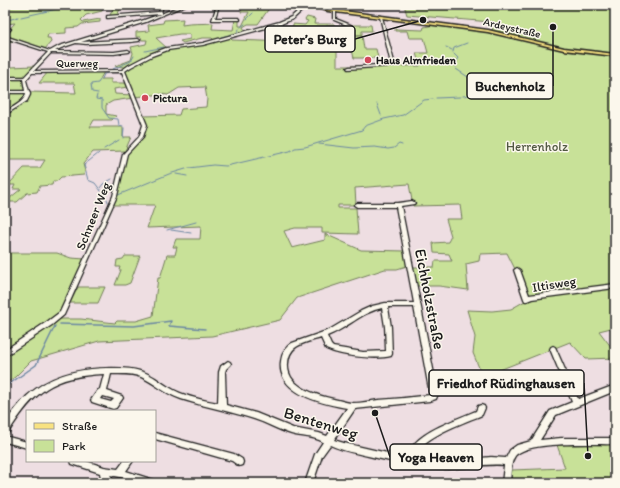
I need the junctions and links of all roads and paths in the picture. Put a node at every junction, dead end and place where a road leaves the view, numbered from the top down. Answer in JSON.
{"nodes":[{"id":1,"x":162,"y":5,"type":"edge"},
{"id":2,"x":185,"y":5,"type":"edge"},
{"id":3,"x":219,"y":5,"type":"edge"},
{"id":4,"x":248,"y":5,"type":"edge"},
{"id":5,"x":309,"y":5,"type":"edge"},
{"id":6,"x":335,"y":11,"type":"junction"},
{"id":7,"x":162,"y":13,"type":"junction"},
{"id":8,"x":108,"y":17,"type":"dead end"},
{"id":9,"x":381,"y":17,"type":"junction"},
{"id":10,"x":240,"y":19,"type":"dead end"},
{"id":11,"x":9,"y":29,"type":"dead end"},
{"id":12,"x":5,"y":34,"type":"edge"},
{"id":13,"x":351,"y":36,"type":"dead end"},
{"id":14,"x":5,"y":37,"type":"edge"},
{"id":15,"x":138,"y":40,"type":"dead end"},
{"id":16,"x":73,"y":42,"type":"junction"},
{"id":17,"x":128,"y":51,"type":"dead end"},
{"id":18,"x":50,"y":52,"type":"junction"},
{"id":19,"x":615,"y":55,"type":"edge"},
{"id":20,"x":349,"y":68,"type":"dead end"},
{"id":21,"x":123,"y":71,"type":"junction"},
{"id":22,"x":31,"y":72,"type":"junction"},
{"id":23,"x":5,"y":78,"type":"edge"},
{"id":24,"x":25,"y":78,"type":"junction"},
{"id":25,"x":5,"y":92,"type":"edge"},
{"id":26,"x":28,"y":92,"type":"junction"},
{"id":27,"x":5,"y":114,"type":"edge"},
{"id":28,"x":357,"y":204,"type":"dead end"},
{"id":29,"x":412,"y":204,"type":"dead end"},
{"id":30,"x":398,"y":205,"type":"junction"},
{"id":31,"x":517,"y":270,"type":"dead end"},
{"id":32,"x":615,"y":286,"type":"edge"},
{"id":33,"x":385,"y":305,"type":"junction"},
{"id":34,"x":417,"y":305,"type":"junction"},
{"id":35,"x":322,"y":335,"type":"junction"},
{"id":36,"x":553,"y":349,"type":"dead end"},
{"id":37,"x":5,"y":353,"type":"edge"},
{"id":38,"x":228,"y":364,"type":"dead end"},
{"id":39,"x":108,"y":371,"type":"junction"},
{"id":40,"x":615,"y":388,"type":"edge"},
{"id":41,"x":103,"y":393,"type":"junction"},
{"id":42,"x":576,"y":403,"type":"junction"},
{"id":43,"x":222,"y":406,"type":"junction"},
{"id":44,"x":353,"y":406,"type":"junction"},
{"id":45,"x":481,"y":408,"type":"dead end"},
{"id":46,"x":114,"y":409,"type":"edge"},
{"id":47,"x":5,"y":431,"type":"edge"},
{"id":48,"x":156,"y":436,"type":"edge"},
{"id":49,"x":5,"y":439,"type":"edge"},
{"id":50,"x":328,"y":440,"type":"junction"},
{"id":51,"x":615,"y":441,"type":"edge"},
{"id":52,"x":534,"y":443,"type":"junction"},
{"id":53,"x":26,"y":445,"type":"edge"},
{"id":54,"x":78,"y":462,"type":"edge"},
{"id":55,"x":128,"y":462,"type":"edge"},
{"id":56,"x":239,"y":462,"type":"dead end"},
{"id":57,"x":413,"y":462,"type":"junction"},
{"id":58,"x":508,"y":462,"type":"junction"},
{"id":59,"x":104,"y":471,"type":"junction"},
{"id":60,"x":120,"y":474,"type":"junction"},
{"id":61,"x":111,"y":483,"type":"edge"},
{"id":62,"x":151,"y":483,"type":"edge"},
{"id":63,"x":309,"y":483,"type":"edge"},
{"id":64,"x":506,"y":483,"type":"edge"}],
"edges":[{"from":1,"to":7,"type":"street"},
{"from":2,"to":7,"type":"street"},
{"from":3,"to":4,"type":"street"},
{"from":3,"to":10,"type":"street"},
{"from":5,"to":6,"type":"main road","name":"Ardeystraße"},
{"from":5,"to":21,"type":"street"},
{"from":6,"to":9,"type":"main road","name":"Ardeystraße"},
{"from":6,"to":13,"type":"street"},
{"from":7,"to":8,"type":"street"},
{"from":7,"to":16,"type":"street"},
{"from":9,"to":19,"type":"main road","name":"Ardeystraße"},
{"from":9,"to":20,"type":"street"},
{"from":11,"to":12,"type":"street"},
{"from":14,"to":18,"type":"street"},
{"from":15,"to":16,"type":"street"},
{"from":16,"to":18,"type":"street"},
{"from":17,"to":18,"type":"street"},
{"from":18,"to":22,"type":"street"},
{"from":21,"to":22,"type":"street","name":"Querweg"},
{"from":21,"to":37,"type":"street","name":"Schneer Weg"},
{"from":22,"to":24,"type":"street"},
{"from":23,"to":24,"type":"street"},
{"from":24,"to":26,"type":"street"},
{"from":25,"to":26,"type":"street"},
{"from":26,"to":27,"type":"street"},
{"from":28,"to":30,"type":"street"},
{"from":29,"to":30,"type":"street"},
{"from":30,"to":34,"type":"street","name":"Eichholzstraße"},
{"from":31,"to":32,"type":"street","name":"Iltisweg"},
{"from":33,"to":34,"type":"street"},
{"from":33,"to":35,"type":"street"},
{"from":33,"to":35,"type":"street"},
{"from":34,"to":44,"type":"street","name":"Eichholzstraße"},
{"from":35,"to":44,"type":"street"},
{"from":36,"to":42,"type":"street"},
{"from":38,"to":43,"type":"street"},
{"from":39,"to":41,"type":"street"},
{"from":39,"to":43,"type":"street","name":"Bentenweg"},
{"from":39,"to":47,"type":"street","name":"Bentenweg"},
{"from":40,"to":42,"type":"street"},
{"from":41,"to":46,"type":"street"},
{"from":41,"to":46,"type":"street"},
{"from":42,"to":52,"type":"street"},
{"from":43,"to":50,"type":"street","name":"Bentenweg"},
{"from":44,"to":50,"type":"street"},
{"from":45,"to":57,"type":"street"},
{"from":48,"to":56,"type":"street"},
{"from":49,"to":53,"type":"street"},
{"from":50,"to":57,"type":"street","name":"Bentenweg"},
{"from":50,"to":63,"type":"street"},
{"from":51,"to":52,"type":"street"},
{"from":52,"to":58,"type":"street"},
{"from":54,"to":59,"type":"street"},
{"from":55,"to":60,"type":"street"},
{"from":57,"to":58,"type":"street","name":"Bentenweg"},
{"from":58,"to":64,"type":"street"},
{"from":59,"to":60,"type":"street"},
{"from":59,"to":61,"type":"street"},
{"from":60,"to":62,"type":"street"}]}
